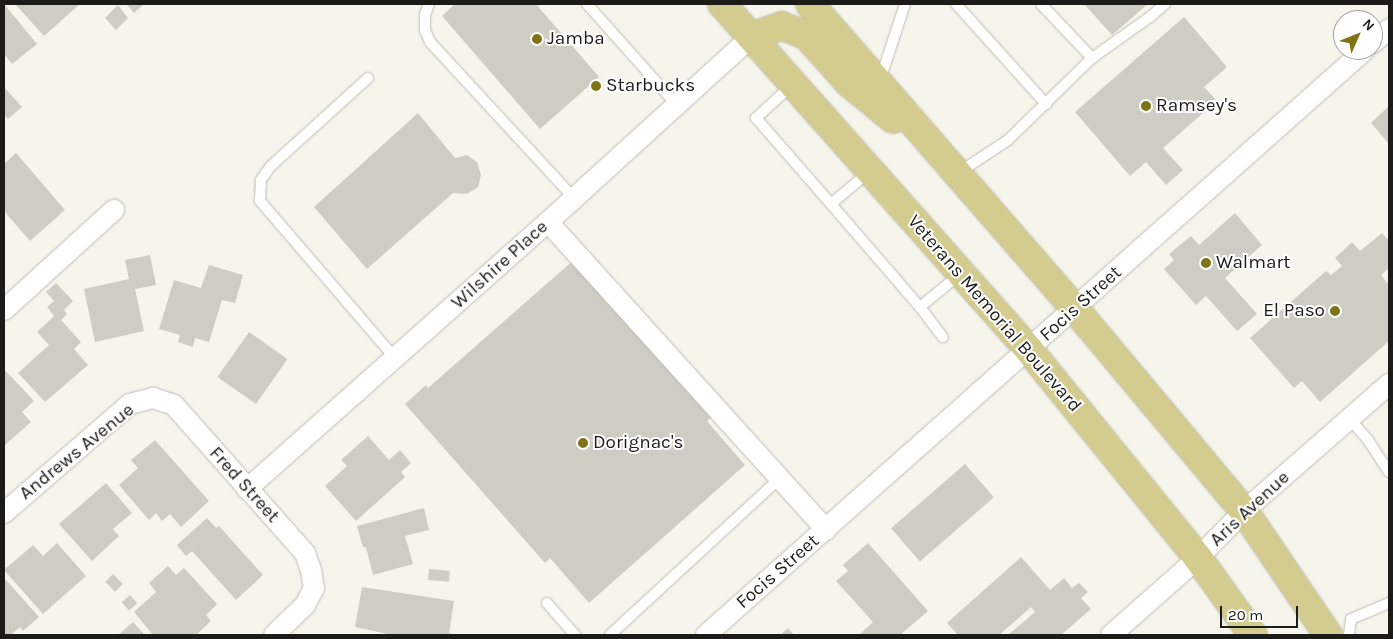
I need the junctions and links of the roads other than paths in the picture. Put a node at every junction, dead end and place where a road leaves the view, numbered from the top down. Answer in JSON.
{"nodes":[{"id":1,"x":429,"y":4,"type":"edge"},
{"id":2,"x":587,"y":4,"type":"edge"},
{"id":3,"x":722,"y":4,"type":"edge"},
{"id":4,"x":810,"y":4,"type":"edge"},
{"id":5,"x":905,"y":4,"type":"edge"},
{"id":6,"x":956,"y":4,"type":"edge"},
{"id":7,"x":1041,"y":4,"type":"edge"},
{"id":8,"x":1165,"y":4,"type":"edge"},
{"id":9,"x":751,"y":37,"type":"junction"},
{"id":10,"x":1092,"y":58,"type":"junction"},
{"id":11,"x":1354,"y":60,"type":"edge"},
{"id":12,"x":368,"y":78,"type":"dead end"},
{"id":13,"x":879,"y":83,"type":"junction"},
{"id":14,"x":793,"y":84,"type":"junction"},
{"id":15,"x":676,"y":104,"type":"junction"},
{"id":16,"x":1046,"y":104,"type":"junction"},
{"id":17,"x":952,"y":167,"type":"junction"},
{"id":18,"x":871,"y":170,"type":"junction"},
{"id":19,"x":574,"y":198,"type":"junction"},
{"id":20,"x":831,"y":204,"type":"junction"},
{"id":21,"x":114,"y":210,"type":"dead end"},
{"id":22,"x":548,"y":222,"type":"junction"},
{"id":23,"x":961,"y":274,"type":"junction"},
{"id":24,"x":920,"y":307,"type":"junction"},
{"id":25,"x":4,"y":310,"type":"edge"},
{"id":26,"x":1075,"y":310,"type":"junction"},
{"id":27,"x":943,"y":337,"type":"dead end"},
{"id":28,"x":1029,"y":350,"type":"junction"},
{"id":29,"x":395,"y":358,"type":"junction"},
{"id":30,"x":1389,"y":384,"type":"edge"},
{"id":31,"x":153,"y":398,"type":"joint"},
{"id":32,"x":1350,"y":418,"type":"junction"},
{"id":33,"x":1389,"y":472,"type":"edge"},
{"id":34,"x":780,"y":479,"type":"junction"},
{"id":35,"x":246,"y":489,"type":"junction"},
{"id":36,"x":1244,"y":511,"type":"junction"},
{"id":37,"x":4,"y":513,"type":"edge"},
{"id":38,"x":826,"y":530,"type":"junction"},
{"id":39,"x":1198,"y":558,"type":"junction"},
{"id":40,"x":547,"y":603,"type":"dead end"},
{"id":41,"x":1389,"y":603,"type":"edge"},
{"id":42,"x":274,"y":635,"type":"edge"},
{"id":43,"x":575,"y":635,"type":"edge"},
{"id":44,"x":610,"y":635,"type":"edge"},
{"id":45,"x":706,"y":635,"type":"edge"},
{"id":46,"x":1111,"y":635,"type":"edge"},
{"id":47,"x":1253,"y":635,"type":"edge"},
{"id":48,"x":1328,"y":635,"type":"edge"},
{"id":49,"x":1349,"y":635,"type":"edge"}],
"edges":[{"from":1,"to":19,"type":"lane"},
{"from":2,"to":15,"type":"lane"},
{"from":3,"to":9,"type":"main road","name":"Veterans Memorial Boulevard"},
{"from":4,"to":13,"type":"main road"},
{"from":5,"to":13,"type":"lane"},
{"from":6,"to":16,"type":"lane"},
{"from":7,"to":10,"type":"lane"},
{"from":8,"to":10,"type":"lane"},
{"from":9,"to":14,"type":"main road","name":"Veterans Memorial Boulevard"},
{"from":9,"to":15,"type":"street","name":"Wilshire Place"},
{"from":9,"to":17,"type":"main road"},
{"from":10,"to":16,"type":"lane"},
{"from":11,"to":26,"type":"street","name":"Focis Street"},
{"from":12,"to":29,"type":"lane"},
{"from":13,"to":17,"type":"main road"},
{"from":14,"to":18,"type":"main road","name":"Veterans Memorial Boulevard"},
{"from":14,"to":20,"type":"lane"},
{"from":15,"to":19,"type":"street","name":"Wilshire Place"},
{"from":16,"to":17,"type":"lane"},
{"from":17,"to":26,"type":"main road"},
{"from":18,"to":20,"type":"lane"},
{"from":18,"to":23,"type":"main road","name":"Veterans Memorial Boulevard"},
{"from":19,"to":22,"type":"street","name":"Wilshire Place"},
{"from":20,"to":24,"type":"lane"},
{"from":21,"to":25,"type":"street"},
{"from":22,"to":29,"type":"street","name":"Wilshire Place"},
{"from":22,"to":34,"type":"street"},
{"from":23,"to":24,"type":"lane"},
{"from":23,"to":28,"type":"main road","name":"Veterans Memorial Boulevard"},
{"from":24,"to":27,"type":"lane"},
{"from":26,"to":28,"type":"street","name":"Focis Street"},
{"from":26,"to":36,"type":"main road"},
{"from":28,"to":38,"type":"street","name":"Focis Street"},
{"from":28,"to":39,"type":"main road","name":"Veterans Memorial Boulevard"},
{"from":29,"to":35,"type":"street","name":"Wilshire Place"},
{"from":30,"to":32,"type":"street","name":"Aris Avenue"},
{"from":31,"to":35,"type":"street","name":"Fred Street"},
{"from":31,"to":37,"type":"street","name":"Andrews Avenue"},
{"from":32,"to":33,"type":"lane"},
{"from":32,"to":36,"type":"street","name":"Aris Avenue"},
{"from":34,"to":38,"type":"street"},
{"from":34,"to":44,"type":"lane"},
{"from":35,"to":42,"type":"street","name":"Fred Street"},
{"from":36,"to":39,"type":"street","name":"Aris Avenue"},
{"from":36,"to":48,"type":"main road"},
{"from":38,"to":45,"type":"street","name":"Focis Street"},
{"from":39,"to":46,"type":"street","name":"Aris Avenue"},
{"from":39,"to":47,"type":"main road","name":"Veterans Memorial Boulevard"},
{"from":40,"to":43,"type":"lane"},
{"from":41,"to":49,"type":"lane"}]}
